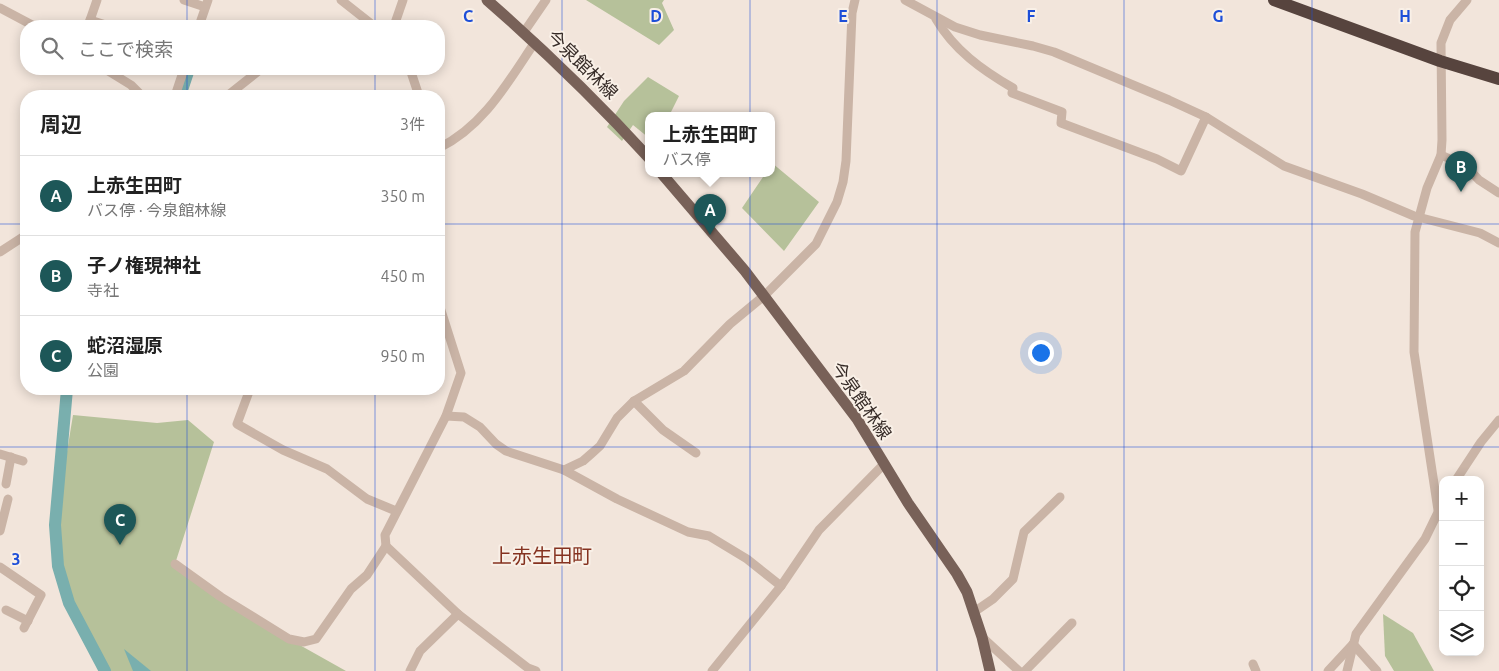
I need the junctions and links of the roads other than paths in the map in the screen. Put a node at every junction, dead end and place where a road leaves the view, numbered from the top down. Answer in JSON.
{"nodes":[{"id":1,"x":96,"y":0,"type":"edge"},
{"id":2,"x":184,"y":0,"type":"edge"},
{"id":3,"x":341,"y":0,"type":"edge"},
{"id":4,"x":403,"y":0,"type":"edge"},
{"id":5,"x":487,"y":0,"type":"edge"},
{"id":6,"x":546,"y":0,"type":"edge"},
{"id":7,"x":855,"y":0,"type":"edge"},
{"id":8,"x":905,"y":0,"type":"edge"},
{"id":9,"x":1274,"y":0,"type":"edge"},
{"id":10,"x":1467,"y":0,"type":"edge"},
{"id":11,"x":1295,"y":2,"type":"edge"},
{"id":12,"x":206,"y":4,"type":"edge"},
{"id":13,"x":3,"y":6,"type":"edge"},
{"id":14,"x":936,"y":18,"type":"junction"},
{"id":15,"x":25,"y":20,"type":"edge"},
{"id":16,"x":90,"y":20,"type":"edge"},
{"id":17,"x":201,"y":20,"type":"edge"},
{"id":18,"x":366,"y":20,"type":"edge"},
{"id":19,"x":396,"y":20,"type":"edge"},
{"id":20,"x":524,"y":32,"type":"junction"},
{"id":21,"x":535,"y":42,"type":"junction"},
{"id":22,"x":1440,"y":56,"type":"junction"},
{"id":23,"x":1499,"y":71,"type":"edge"},
{"id":24,"x":115,"y":75,"type":"edge"},
{"id":25,"x":182,"y":75,"type":"edge"},
{"id":26,"x":253,"y":75,"type":"edge"},
{"id":27,"x":412,"y":75,"type":"edge"},
{"id":28,"x":1499,"y":79,"type":"edge"},
{"id":29,"x":136,"y":90,"type":"edge"},
{"id":30,"x":177,"y":90,"type":"edge"},
{"id":31,"x":235,"y":90,"type":"edge"},
{"id":32,"x":417,"y":90,"type":"edge"},
{"id":33,"x":1206,"y":117,"type":"junction"},
{"id":34,"x":445,"y":144,"type":"edge"},
{"id":35,"x":645,"y":154,"type":"edge"},
{"id":36,"x":1440,"y":155,"type":"junction"},
{"id":37,"x":665,"y":177,"type":"edge"},
{"id":38,"x":1499,"y":193,"type":"edge"},
{"id":39,"x":1419,"y":217,"type":"junction"},
{"id":40,"x":20,"y":239,"type":"edge"},
{"id":41,"x":1499,"y":243,"type":"edge"},
{"id":42,"x":0,"y":252,"type":"edge"},
{"id":43,"x":765,"y":296,"type":"junction"},
{"id":44,"x":445,"y":323,"type":"edge"},
{"id":45,"x":248,"y":395,"type":"edge"},
{"id":46,"x":634,"y":401,"type":"junction"},
{"id":47,"x":446,"y":416,"type":"junction"},
{"id":48,"x":1499,"y":420,"type":"edge"},
{"id":49,"x":0,"y":454,"type":"edge"},
{"id":50,"x":696,"y":454,"type":"dead end"},
{"id":51,"x":11,"y":457,"type":"junction"},
{"id":52,"x":23,"y":461,"type":"dead end"},
{"id":53,"x":884,"y":464,"type":"junction"},
{"id":54,"x":564,"y":470,"type":"junction"},
{"id":55,"x":1459,"y":476,"type":"edge"},
{"id":56,"x":6,"y":484,"type":"dead end"},
{"id":57,"x":1060,"y":497,"type":"dead end"},
{"id":58,"x":8,"y":499,"type":"dead end"},
{"id":59,"x":1438,"y":510,"type":"joint"},
{"id":60,"x":396,"y":511,"type":"junction"},
{"id":61,"x":0,"y":530,"type":"edge"},
{"id":62,"x":386,"y":546,"type":"junction"},
{"id":63,"x":175,"y":564,"type":"dead end"},
{"id":64,"x":0,"y":567,"type":"edge"},
{"id":65,"x":781,"y":586,"type":"junction"},
{"id":66,"x":6,"y":610,"type":"dead end"},
{"id":67,"x":974,"y":612,"type":"junction"},
{"id":68,"x":458,"y":614,"type":"junction"},
{"id":69,"x":1072,"y":623,"type":"dead end"},
{"id":70,"x":982,"y":637,"type":"junction"},
{"id":71,"x":1353,"y":644,"type":"junction"},
{"id":72,"x":410,"y":671,"type":"edge"},
{"id":73,"x":536,"y":671,"type":"edge"},
{"id":74,"x":712,"y":671,"type":"edge"},
{"id":75,"x":990,"y":671,"type":"edge"},
{"id":76,"x":1018,"y":671,"type":"edge"},
{"id":77,"x":1025,"y":671,"type":"edge"},
{"id":78,"x":1328,"y":671,"type":"edge"},
{"id":79,"x":1347,"y":671,"type":"edge"},
{"id":80,"x":1377,"y":671,"type":"edge"}],
"edges":[{"from":1,"to":16,"type":"street"},
{"from":2,"to":12,"type":"street"},
{"from":3,"to":18,"type":"street"},
{"from":4,"to":19,"type":"street"},
{"from":5,"to":20,"type":"main road","name":"今泉館林線"},
{"from":6,"to":20,"type":"street"},
{"from":7,"to":43,"type":"street"},
{"from":8,"to":14,"type":"street"},
{"from":9,"to":11,"type":"highway"},
{"from":10,"to":22,"type":"street"},
{"from":11,"to":22,"type":"highway"},
{"from":12,"to":17,"type":"street"},
{"from":13,"to":15,"type":"street"},
{"from":14,"to":33,"type":"street"},
{"from":14,"to":33,"type":"street"},
{"from":20,"to":21,"type":"main road","name":"今泉館林線"},
{"from":21,"to":34,"type":"street"},
{"from":21,"to":35,"type":"main road","name":"今泉館林線"},
{"from":22,"to":23,"type":"highway"},
{"from":22,"to":28,"type":"highway"},
{"from":22,"to":36,"type":"street"},
{"from":24,"to":29,"type":"street"},
{"from":25,"to":30,"type":"street"},
{"from":26,"to":31,"type":"street"},
{"from":27,"to":32,"type":"street"},
{"from":33,"to":39,"type":"street"},
{"from":36,"to":38,"type":"street"},
{"from":36,"to":39,"type":"street"},
{"from":37,"to":43,"type":"main road","name":"今泉館林線"},
{"from":39,"to":41,"type":"street"},
{"from":39,"to":59,"type":"street"},
{"from":40,"to":42,"type":"street"},
{"from":43,"to":46,"type":"street"},
{"from":43,"to":53,"type":"main road","name":"今泉館林線"},
{"from":44,"to":47,"type":"street"},
{"from":45,"to":60,"type":"street"},
{"from":46,"to":50,"type":"street"},
{"from":46,"to":54,"type":"street"},
{"from":47,"to":54,"type":"street"},
{"from":47,"to":60,"type":"street"},
{"from":48,"to":55,"type":"street"},
{"from":49,"to":51,"type":"street"},
{"from":51,"to":52,"type":"street"},
{"from":51,"to":56,"type":"street"},
{"from":53,"to":65,"type":"street"},
{"from":53,"to":67,"type":"main road","name":"今泉館林線"},
{"from":54,"to":65,"type":"street"},
{"from":57,"to":67,"type":"street"},
{"from":58,"to":61,"type":"street"},
{"from":59,"to":71,"type":"street"},
{"from":60,"to":62,"type":"street"},
{"from":62,"to":63,"type":"street"},
{"from":62,"to":68,"type":"street"},
{"from":64,"to":66,"type":"street"},
{"from":65,"to":74,"type":"street"},
{"from":67,"to":70,"type":"main road","name":"今泉館林線"},
{"from":68,"to":72,"type":"street"},
{"from":68,"to":73,"type":"street"},
{"from":69,"to":77,"type":"street"},
{"from":70,"to":75,"type":"main road","name":"今泉館林線"},
{"from":70,"to":76,"type":"street"},
{"from":71,"to":78,"type":"street"},
{"from":71,"to":79,"type":"street"},
{"from":71,"to":80,"type":"street"}]}
